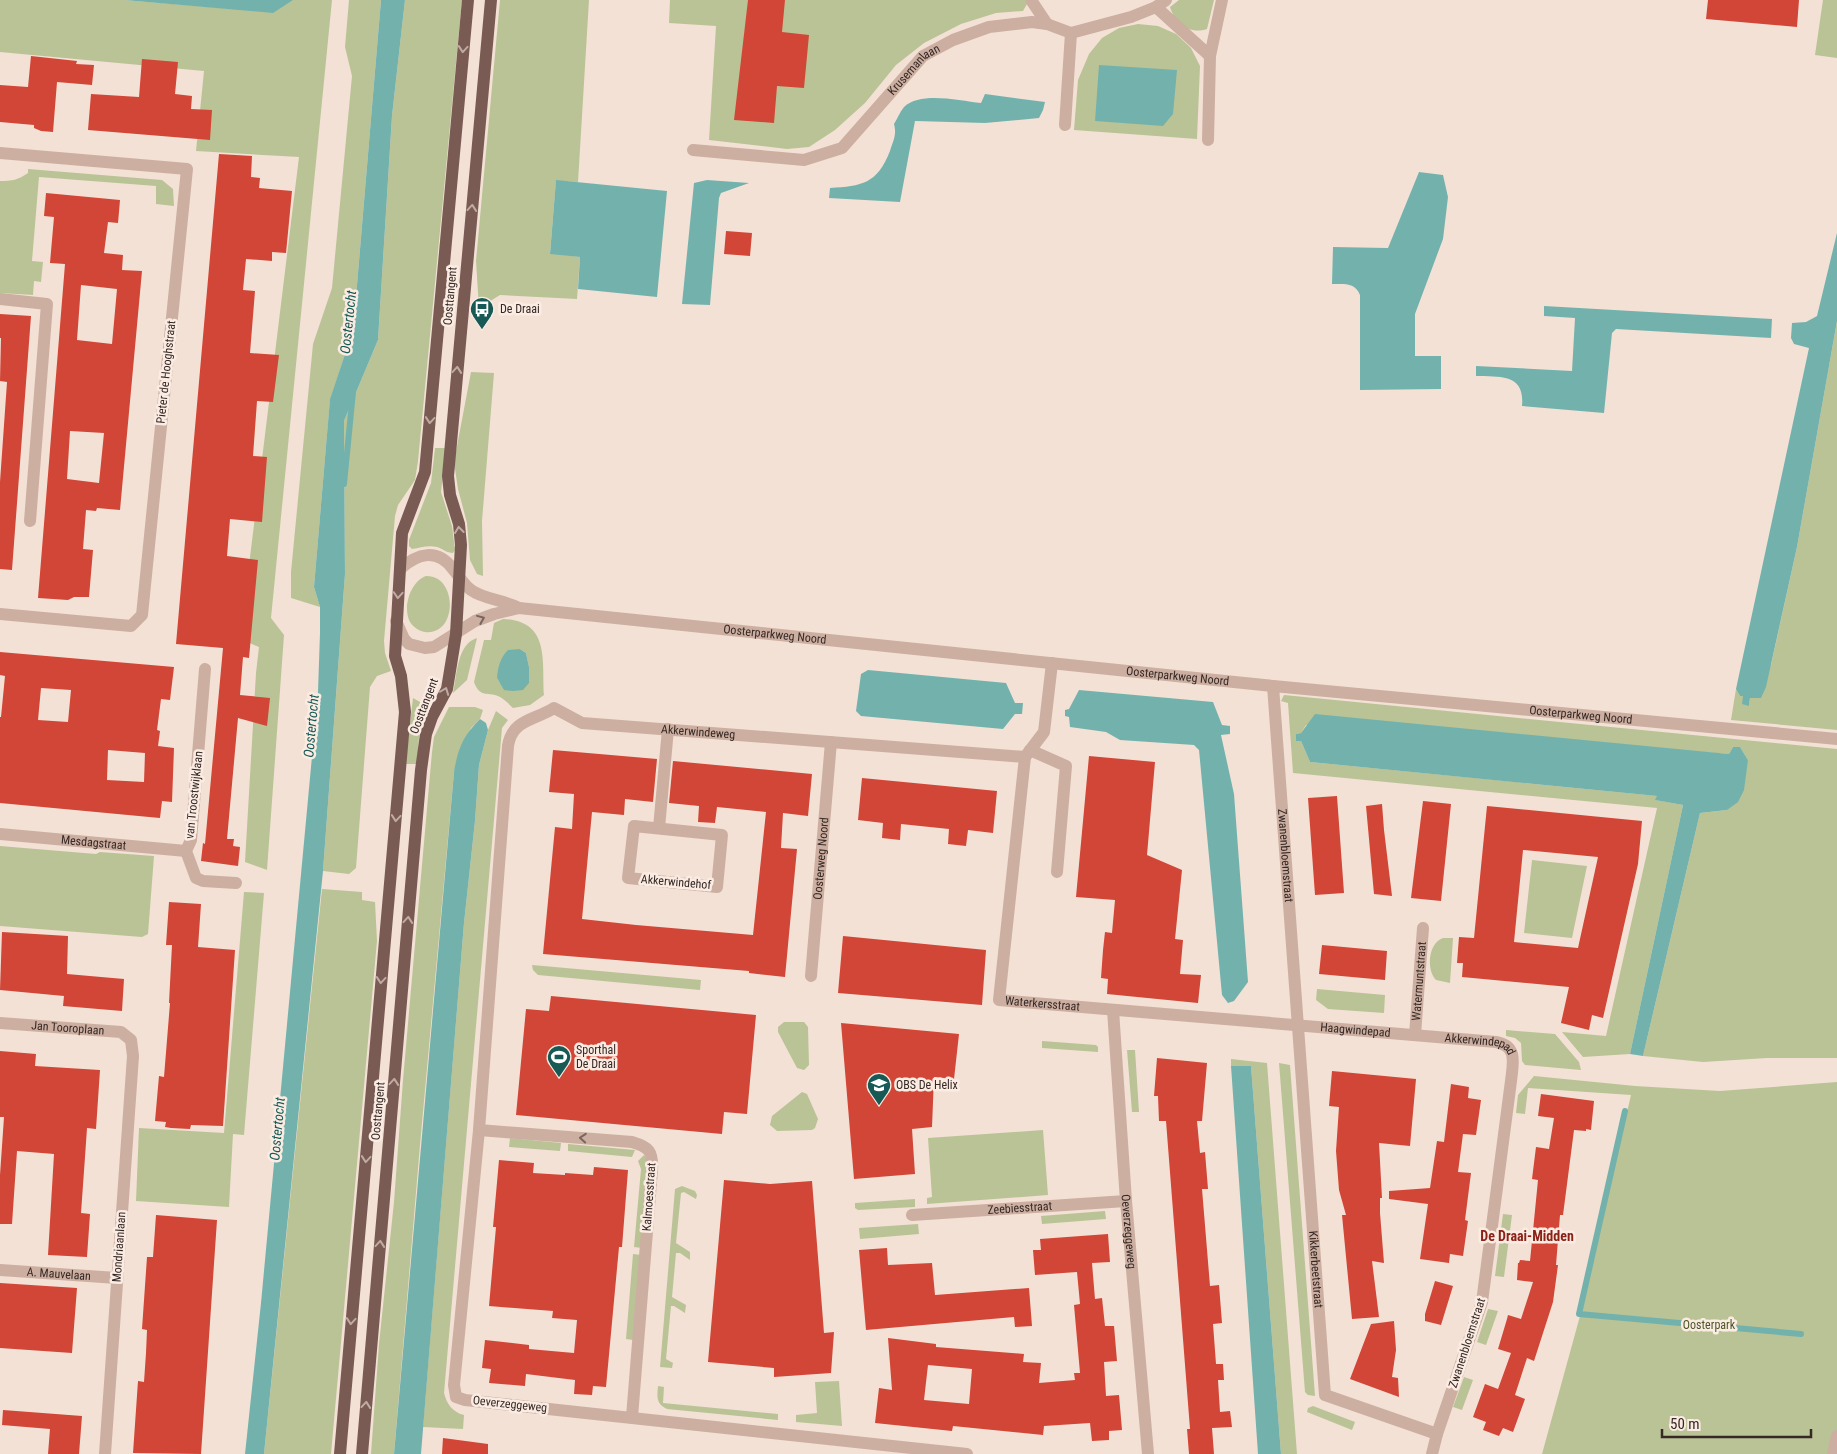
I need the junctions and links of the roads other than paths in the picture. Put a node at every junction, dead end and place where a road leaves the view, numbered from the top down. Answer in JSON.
{"nodes":[{"id":1,"x":468,"y":0,"type":"edge"},
{"id":2,"x":490,"y":0,"type":"edge"},
{"id":3,"x":1031,"y":0,"type":"edge"},
{"id":4,"x":1222,"y":0,"type":"edge"},
{"id":5,"x":1161,"y":3,"type":"edge"},
{"id":6,"x":1047,"y":24,"type":"junction"},
{"id":7,"x":1071,"y":33,"type":"junction"},
{"id":8,"x":1210,"y":56,"type":"junction"},
{"id":9,"x":1066,"y":125,"type":"dead end"},
{"id":10,"x":1208,"y":140,"type":"dead end"},
{"id":11,"x":693,"y":150,"type":"dead end"},
{"id":12,"x":0,"y":153,"type":"edge"},
{"id":13,"x":0,"y":299,"type":"edge"},
{"id":14,"x":30,"y":521,"type":"dead end"},
{"id":15,"x":400,"y":570,"type":"junction"},
{"id":16,"x":459,"y":578,"type":"junction"},
{"id":17,"x":518,"y":608,"type":"junction"},
{"id":18,"x":0,"y":614,"type":"edge"},
{"id":19,"x":396,"y":621,"type":"junction"},
{"id":20,"x":456,"y":634,"type":"junction"},
{"id":21,"x":1052,"y":663,"type":"junction"},
{"id":22,"x":205,"y":669,"type":"dead end"},
{"id":23,"x":1273,"y":686,"type":"junction"},
{"id":24,"x":668,"y":730,"type":"junction"},
{"id":25,"x":1837,"y":739,"type":"edge"},
{"id":26,"x":831,"y":742,"type":"junction"},
{"id":27,"x":1028,"y":754,"type":"junction"},
{"id":28,"x":659,"y":828,"type":"junction"},
{"id":29,"x":0,"y":834,"type":"edge"},
{"id":30,"x":186,"y":851,"type":"junction"},
{"id":31,"x":1057,"y":872,"type":"dead end"},
{"id":32,"x":236,"y":883,"type":"dead end"},
{"id":33,"x":1423,"y":928,"type":"dead end"},
{"id":34,"x":492,"y":963,"type":"joint"},
{"id":35,"x":811,"y":976,"type":"dead end"},
{"id":36,"x":1113,"y":1010,"type":"junction"},
{"id":37,"x":0,"y":1023,"type":"edge"},
{"id":38,"x":1297,"y":1024,"type":"junction"},
{"id":39,"x":1416,"y":1035,"type":"junction"},
{"id":40,"x":131,"y":1040,"type":"joint"},
{"id":41,"x":1511,"y":1081,"type":"joint"},
{"id":42,"x":479,"y":1130,"type":"junction"},
{"id":43,"x":1126,"y":1201,"type":"junction"},
{"id":44,"x":912,"y":1215,"type":"dead end"},
{"id":45,"x":0,"y":1270,"type":"edge"},
{"id":46,"x":117,"y":1278,"type":"junction"},
{"id":47,"x":632,"y":1417,"type":"junction"},
{"id":48,"x":1437,"y":1434,"type":"junction"},
{"id":49,"x":1837,"y":1436,"type":"edge"},
{"id":50,"x":105,"y":1454,"type":"edge"},
{"id":51,"x":340,"y":1454,"type":"edge"},
{"id":52,"x":362,"y":1454,"type":"edge"},
{"id":53,"x":967,"y":1454,"type":"edge"},
{"id":54,"x":1148,"y":1454,"type":"edge"},
{"id":55,"x":1432,"y":1454,"type":"edge"},
{"id":56,"x":1833,"y":1454,"type":"edge"}],
"edges":[{"from":1,"to":15,"type":"main road","name":"Oosttangent","one_way":true},
{"from":16,"to":2,"type":"main road","name":"Oosttangent","one_way":true},
{"from":3,"to":6,"type":"street"},
{"from":4,"to":8,"type":"street"},
{"from":5,"to":7,"type":"street"},
{"from":5,"to":8,"type":"street"},
{"from":6,"to":7,"type":"street","name":"Krusemanlaan"},
{"from":6,"to":11,"type":"street","name":"Krusemanlaan"},
{"from":7,"to":9,"type":"street"},
{"from":8,"to":10,"type":"street"},
{"from":12,"to":18,"type":"street","name":"Pieter de Hooghstraat"},
{"from":13,"to":14,"type":"street"},
{"from":15,"to":16,"type":"street","name":"Oosterparkweg Noord"},
{"from":15,"to":19,"type":"main road","name":"Oosttangent","one_way":true},
{"from":16,"to":17,"type":"street","name":"Oosterparkweg Noord"},
{"from":16,"to":20,"type":"main road","name":"Oosttangent"},
{"from":20,"to":17,"type":"street","name":"Oosterparkweg Noord","one_way":true},
{"from":17,"to":21,"type":"street","name":"Oosterparkweg Noord"},
{"from":19,"to":20,"type":"street","name":"Oosterparkweg Noord"},
{"from":19,"to":51,"type":"main road","name":"Oosttangent","one_way":true},
{"from":52,"to":20,"type":"main road","name":"Oosttangent","one_way":true},
{"from":21,"to":23,"type":"street","name":"Oosterparkweg Noord"},
{"from":21,"to":27,"type":"street"},
{"from":22,"to":30,"type":"street","name":"van Troostwijklaan"},
{"from":23,"to":25,"type":"street","name":"Oosterparkweg Noord"},
{"from":23,"to":38,"type":"street","name":"Zwanenbloemstraat"},
{"from":24,"to":26,"type":"street","name":"Akkerwindeweg"},
{"from":24,"to":28,"type":"street"},
{"from":24,"to":34,"type":"street","name":"Akkerwindeweg"},
{"from":26,"to":27,"type":"street","name":"Akkerwindeweg"},
{"from":26,"to":35,"type":"street","name":"Oosterweg Noord"},
{"from":27,"to":31,"type":"street","name":"Akkerwindeweg"},
{"from":27,"to":36,"type":"street","name":"Waterkersstraat"},
{"from":28,"to":28,"type":"street","name":"Akkerwindehof"},
{"from":29,"to":30,"type":"street","name":"Mesdagstraat"},
{"from":30,"to":32,"type":"street","name":"van Troostwijklaan"},
{"from":33,"to":39,"type":"street","name":"Watermuntstraat"},
{"from":34,"to":42,"type":"street","name":"Oeverzeggeweg"},
{"from":36,"to":38,"type":"street","name":"Waterkersstraat"},
{"from":36,"to":43,"type":"street","name":"Oeverzeggeweg"},
{"from":37,"to":40,"type":"street","name":"Jan Tooroplaan"},
{"from":38,"to":39,"type":"street","name":"Haagwindepad"},
{"from":38,"to":48,"type":"street","name":"Kikkerbeetstraat"},
{"from":39,"to":41,"type":"street","name":"Akkerwindepad"},
{"from":40,"to":46,"type":"street","name":"Mondriaanlaan"},
{"from":41,"to":48,"type":"street","name":"Zwanenbloemstraat"},
{"from":47,"to":42,"type":"street","name":"Kalmoesstraat","one_way":true},
{"from":42,"to":47,"type":"street","name":"Oeverzeggeweg"},
{"from":43,"to":44,"type":"street","name":"Zeebiesstraat"},
{"from":43,"to":54,"type":"street","name":"Oeverzeggeweg"},
{"from":45,"to":46,"type":"street","name":"A. Mauvelaan"},
{"from":46,"to":50,"type":"street","name":"Mondriaanlaan"},
{"from":47,"to":53,"type":"street","name":"Oeverzeggeweg"},
{"from":48,"to":55,"type":"street","name":"Zwanenbloemstraat"},
{"from":49,"to":56,"type":"street"}]}
